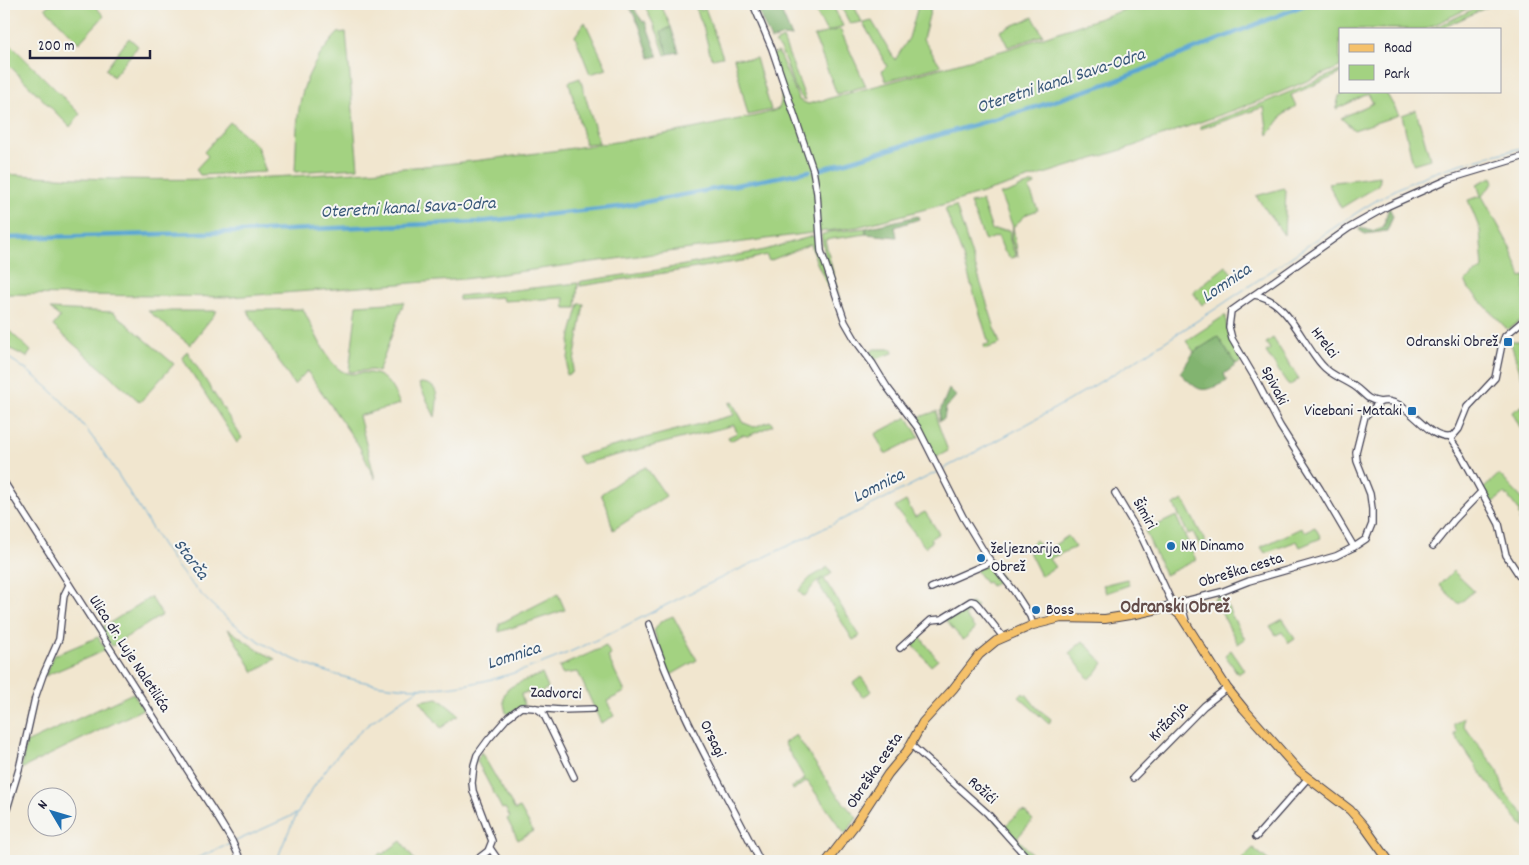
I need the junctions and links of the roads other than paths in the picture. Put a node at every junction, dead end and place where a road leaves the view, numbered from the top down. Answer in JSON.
{"nodes":[{"id":1,"x":753,"y":4,"type":"edge"},
{"id":2,"x":1525,"y":156,"type":"edge"},
{"id":3,"x":1254,"y":295,"type":"junction"},
{"id":4,"x":1525,"y":319,"type":"edge"},
{"id":5,"x":1368,"y":399,"type":"junction"},
{"id":6,"x":1380,"y":402,"type":"junction"},
{"id":7,"x":1365,"y":416,"type":"junction"},
{"id":8,"x":1449,"y":437,"type":"junction"},
{"id":9,"x":4,"y":482,"type":"edge"},
{"id":10,"x":1481,"y":492,"type":"junction"},
{"id":11,"x":1115,"y":493,"type":"dead end"},
{"id":12,"x":1432,"y":546,"type":"dead end"},
{"id":13,"x":1354,"y":547,"type":"junction"},
{"id":14,"x":991,"y":562,"type":"junction"},
{"id":15,"x":1525,"y":581,"type":"edge"},
{"id":16,"x":69,"y":585,"type":"junction"},
{"id":17,"x":931,"y":588,"type":"dead end"},
{"id":18,"x":1181,"y":603,"type":"junction"},
{"id":19,"x":1173,"y":605,"type":"junction"},
{"id":20,"x":1160,"y":608,"type":"junction"},
{"id":21,"x":1187,"y":623,"type":"junction"},
{"id":22,"x":649,"y":624,"type":"dead end"},
{"id":23,"x":1033,"y":625,"type":"junction"},
{"id":24,"x":1002,"y":637,"type":"junction"},
{"id":25,"x":900,"y":648,"type":"dead end"},
{"id":26,"x":1227,"y":688,"type":"junction"},
{"id":27,"x":535,"y":708,"type":"junction"},
{"id":28,"x":593,"y":709,"type":"dead end"},
{"id":29,"x":910,"y":745,"type":"junction"},
{"id":30,"x":574,"y":778,"type":"dead end"},
{"id":31,"x":1133,"y":778,"type":"dead end"},
{"id":32,"x":1308,"y":778,"type":"junction"},
{"id":33,"x":4,"y":820,"type":"edge"},
{"id":34,"x":1256,"y":837,"type":"dead end"},
{"id":35,"x":490,"y":848,"type":"junction"},
{"id":36,"x":241,"y":861,"type":"edge"},
{"id":37,"x":475,"y":861,"type":"edge"},
{"id":38,"x":499,"y":861,"type":"edge"},
{"id":39,"x":760,"y":861,"type":"edge"},
{"id":40,"x":827,"y":861,"type":"edge"},
{"id":41,"x":1030,"y":861,"type":"edge"},
{"id":42,"x":1389,"y":861,"type":"edge"}],
"edges":[{"from":1,"to":14,"type":"street"},
{"from":2,"to":3,"type":"street"},
{"from":3,"to":5,"type":"street","name":"Hrelci"},
{"from":3,"to":13,"type":"street","name":"Spivaki"},
{"from":4,"to":8,"type":"street"},
{"from":5,"to":6,"type":"street","name":"Hrelci"},
{"from":5,"to":7,"type":"street","name":"Obreška cesta"},
{"from":6,"to":7,"type":"street"},
{"from":6,"to":8,"type":"street"},
{"from":7,"to":13,"type":"street","name":"Obreška cesta"},
{"from":8,"to":10,"type":"street"},
{"from":9,"to":16,"type":"street","name":"Ulica dr. Luje Naletilića"},
{"from":10,"to":12,"type":"street"},
{"from":10,"to":15,"type":"street"},
{"from":11,"to":19,"type":"street","name":"Šimiri"},
{"from":13,"to":18,"type":"street","name":"Obreška cesta"},
{"from":14,"to":17,"type":"street"},
{"from":14,"to":23,"type":"street"},
{"from":16,"to":33,"type":"street"},
{"from":16,"to":36,"type":"street","name":"Ulica dr. Luje Naletilića"},
{"from":18,"to":19,"type":"street","name":"Obreška cesta"},
{"from":18,"to":21,"type":"street"},
{"from":19,"to":20,"type":"street","name":"Obreška cesta"},
{"from":20,"to":21,"type":"main road"},
{"from":20,"to":23,"type":"main road","name":"Obreška cesta"},
{"from":21,"to":26,"type":"main road"},
{"from":22,"to":39,"type":"street","name":"Orsagi"},
{"from":23,"to":24,"type":"main road","name":"Obreška cesta"},
{"from":24,"to":25,"type":"street"},
{"from":24,"to":29,"type":"main road","name":"Obreška cesta"},
{"from":26,"to":31,"type":"street","name":"Križanja"},
{"from":26,"to":32,"type":"main road"},
{"from":27,"to":28,"type":"street","name":"Zadvorci"},
{"from":27,"to":30,"type":"street"},
{"from":27,"to":35,"type":"street","name":"Zadvorci"},
{"from":29,"to":40,"type":"main road","name":"Obreška cesta"},
{"from":29,"to":41,"type":"street","name":"Rožići"},
{"from":32,"to":34,"type":"street"},
{"from":32,"to":42,"type":"main road"},
{"from":35,"to":37,"type":"street"},
{"from":35,"to":38,"type":"street"}]}
